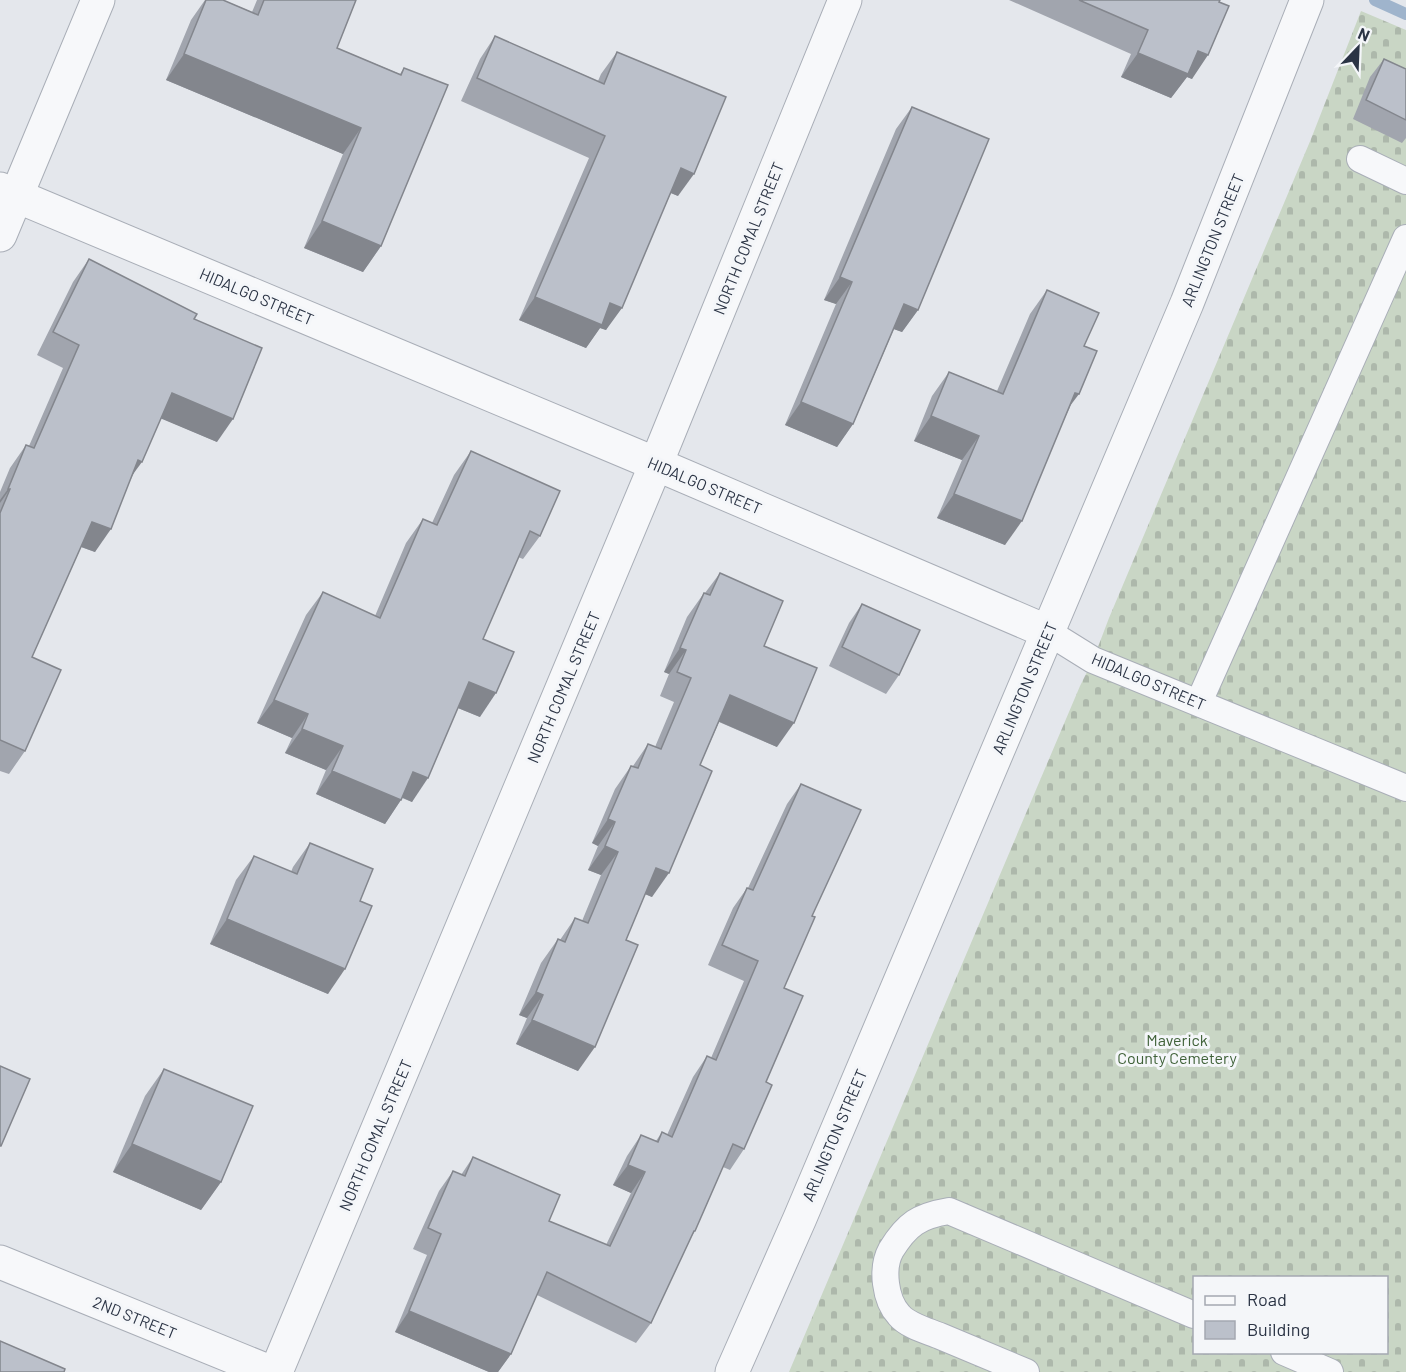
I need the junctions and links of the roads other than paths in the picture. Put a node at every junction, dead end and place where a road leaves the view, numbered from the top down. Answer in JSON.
{"nodes":[{"id":1,"x":98,"y":0,"type":"edge"},
{"id":2,"x":845,"y":0,"type":"edge"},
{"id":3,"x":1307,"y":0,"type":"edge"},
{"id":4,"x":1360,"y":159,"type":"dead end"},
{"id":5,"x":1406,"y":181,"type":"edge"},
{"id":6,"x":8,"y":192,"type":"edge"},
{"id":7,"x":0,"y":235,"type":"edge"},
{"id":8,"x":1406,"y":238,"type":"edge"},
{"id":9,"x":656,"y":464,"type":"junction"},
{"id":10,"x":1048,"y":632,"type":"junction"},
{"id":11,"x":1199,"y":702,"type":"junction"},
{"id":12,"x":1406,"y":788,"type":"edge"},
{"id":13,"x":0,"y":1262,"type":"edge"},
{"id":14,"x":1193,"y":1315,"type":"edge"},
{"id":15,"x":1286,"y":1354,"type":"edge"},
{"id":16,"x":270,"y":1372,"type":"edge"},
{"id":17,"x":276,"y":1372,"type":"edge"},
{"id":18,"x":732,"y":1372,"type":"edge"},
{"id":19,"x":1026,"y":1372,"type":"edge"},
{"id":20,"x":1330,"y":1372,"type":"edge"}],
"edges":[{"from":1,"to":6,"type":"street"},
{"from":2,"to":9,"type":"street","name":"NORTH COMAL STREET"},
{"from":3,"to":10,"type":"street","name":"ARLINGTON STREET"},
{"from":4,"to":5,"type":"lane"},
{"from":6,"to":7,"type":"street"},
{"from":6,"to":9,"type":"street","name":"HIDALGO STREET"},
{"from":8,"to":11,"type":"lane"},
{"from":9,"to":10,"type":"street","name":"HIDALGO STREET"},
{"from":9,"to":17,"type":"street","name":"NORTH COMAL STREET"},
{"from":10,"to":11,"type":"lane","name":"HIDALGO STREET"},
{"from":10,"to":18,"type":"street","name":"ARLINGTON STREET"},
{"from":11,"to":12,"type":"lane","name":"HIDALGO STREET"},
{"from":13,"to":16,"type":"street","name":"2ND STREET"},
{"from":14,"to":19,"type":"lane"},
{"from":15,"to":20,"type":"lane"}]}
